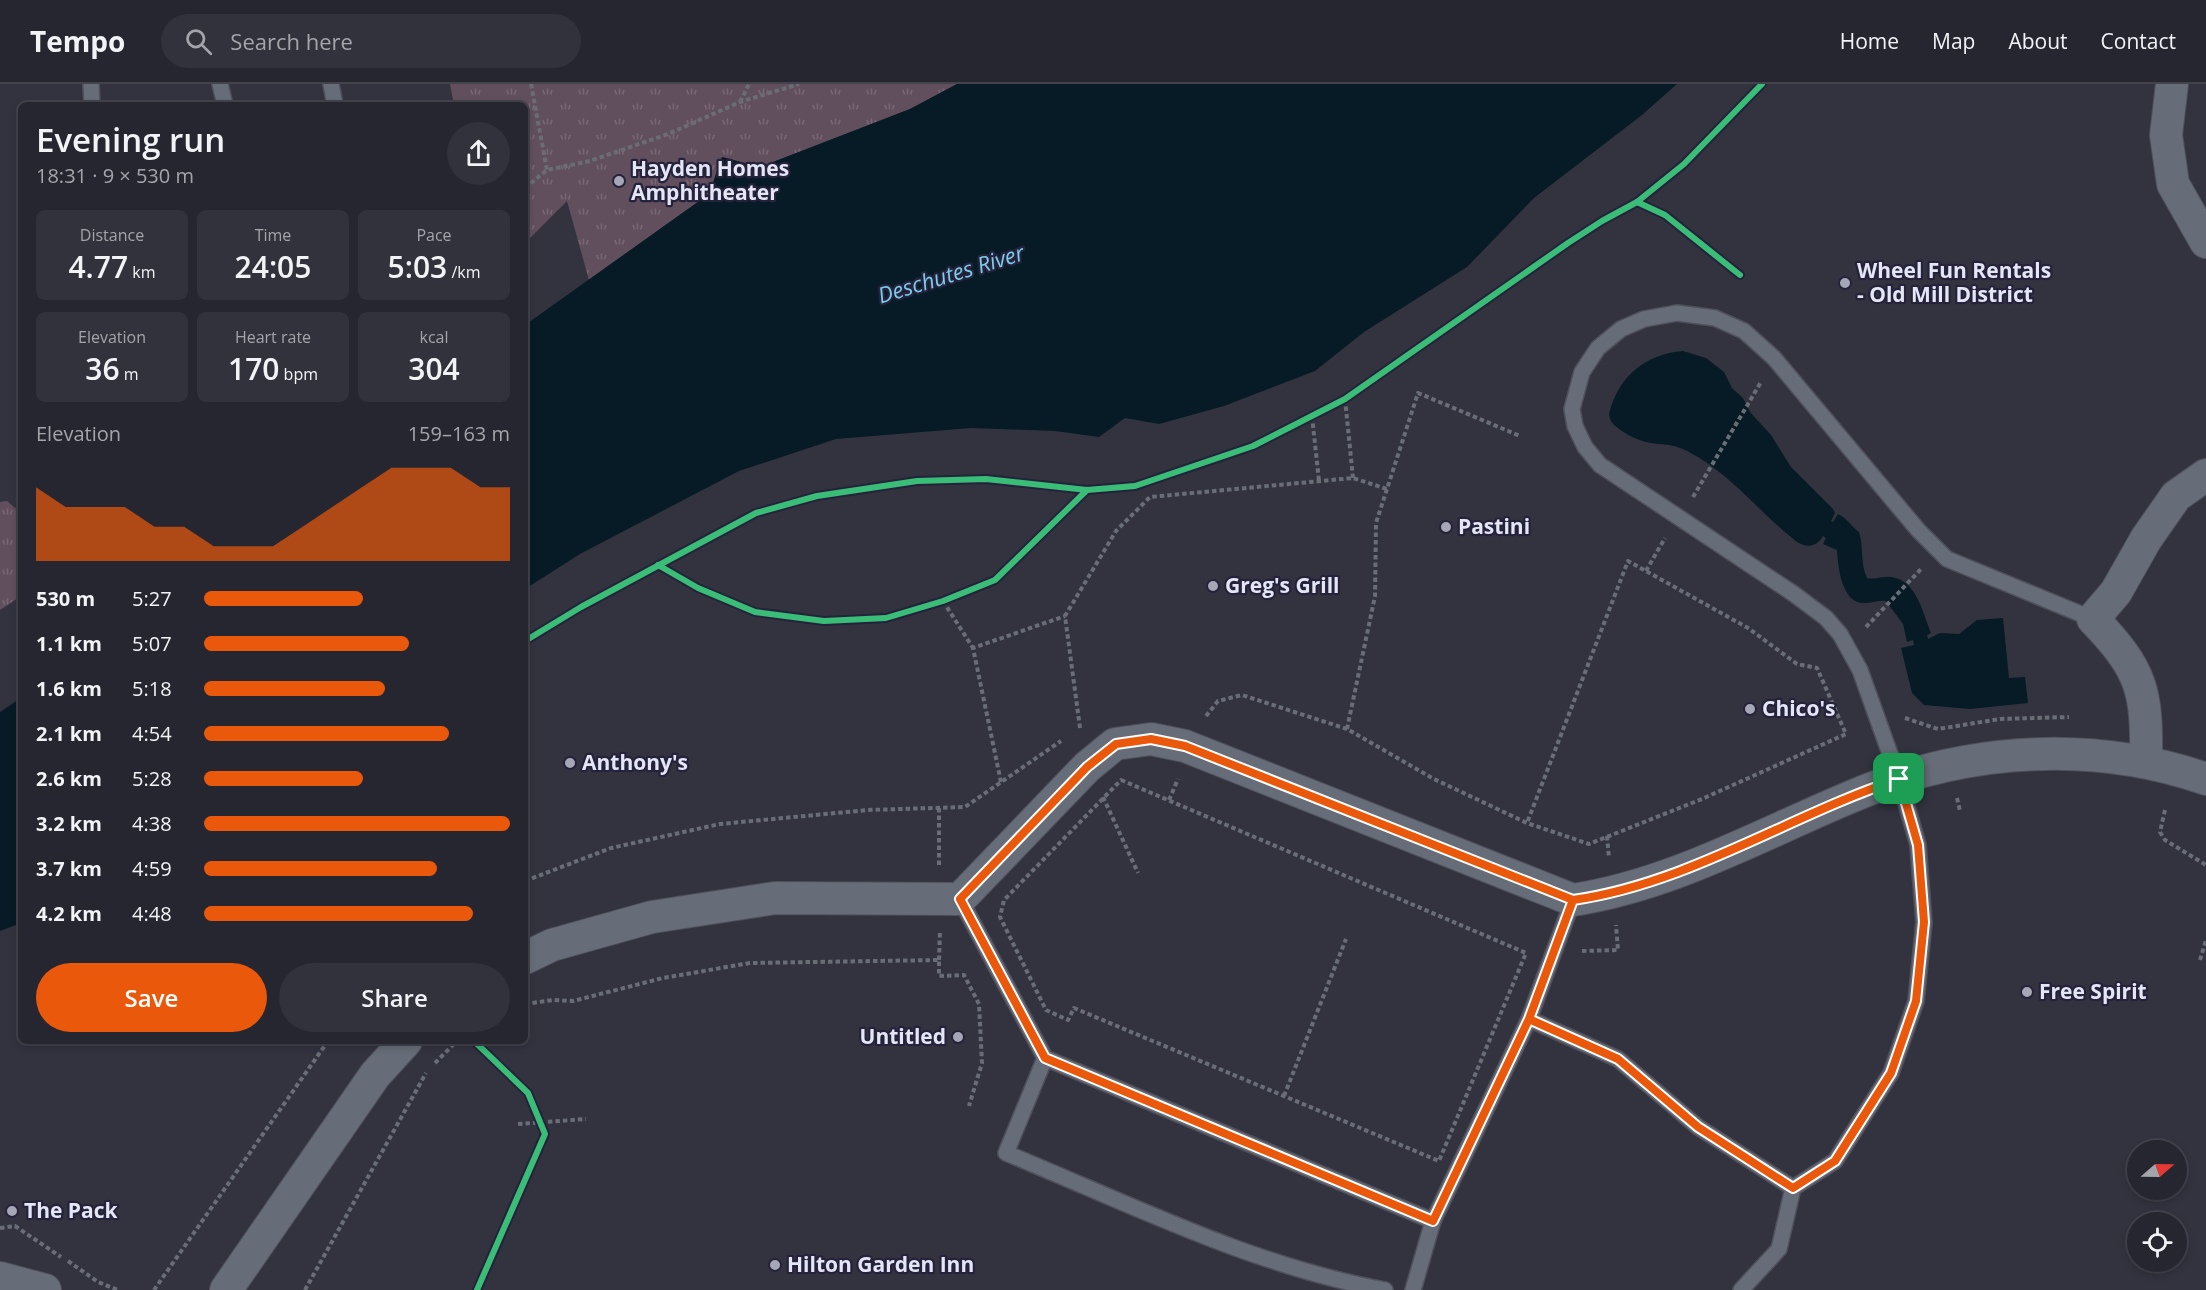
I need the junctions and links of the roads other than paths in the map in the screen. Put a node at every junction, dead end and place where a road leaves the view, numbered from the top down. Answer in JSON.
{"nodes":[{"id":1,"x":91,"y":84,"type":"edge"},
{"id":2,"x":220,"y":84,"type":"edge"},
{"id":3,"x":331,"y":84,"type":"edge"},
{"id":4,"x":2172,"y":84,"type":"edge"},
{"id":5,"x":92,"y":102,"type":"edge"},
{"id":6,"x":224,"y":102,"type":"edge"},
{"id":7,"x":334,"y":102,"type":"edge"},
{"id":8,"x":2206,"y":242,"type":"edge"},
{"id":9,"x":2206,"y":475,"type":"edge"},
{"id":10,"x":2093,"y":619,"type":"junction"},
{"id":11,"x":2145,"y":761,"type":"junction"},
{"id":12,"x":1899,"y":779,"type":"junction"},
{"id":13,"x":2206,"y":779,"type":"edge"},
{"id":14,"x":1573,"y":900,"type":"junction"},
{"id":15,"x":950,"y":910,"type":"junction"},
{"id":16,"x":528,"y":957,"type":"edge"},
{"id":17,"x":1529,"y":1019,"type":"junction"},
{"id":18,"x":403,"y":1044,"type":"edge"},
{"id":19,"x":1045,"y":1058,"type":"junction"},
{"id":20,"x":1793,"y":1188,"type":"junction"},
{"id":21,"x":1433,"y":1221,"type":"junction"},
{"id":22,"x":0,"y":1278,"type":"edge"},
{"id":23,"x":45,"y":1290,"type":"edge"},
{"id":24,"x":226,"y":1290,"type":"edge"},
{"id":25,"x":1386,"y":1290,"type":"edge"},
{"id":26,"x":1413,"y":1290,"type":"edge"},
{"id":27,"x":1742,"y":1290,"type":"edge"}],
"edges":[{"from":1,"to":5,"type":"lane"},
{"from":2,"to":6,"type":"lane"},
{"from":3,"to":7,"type":"lane"},
{"from":4,"to":8,"type":"street"},
{"from":9,"to":10,"type":"street"},
{"from":10,"to":11,"type":"street"},
{"from":10,"to":12,"type":"lane"},
{"from":11,"to":12,"type":"street"},
{"from":11,"to":13,"type":"street"},
{"from":12,"to":14,"type":"street"},
{"from":12,"to":20,"type":"lane"},
{"from":14,"to":15,"type":"street"},
{"from":14,"to":17,"type":"lane"},
{"from":15,"to":16,"type":"street"},
{"from":15,"to":19,"type":"lane"},
{"from":17,"to":20,"type":"lane"},
{"from":17,"to":21,"type":"lane"},
{"from":18,"to":24,"type":"street"},
{"from":19,"to":21,"type":"lane"},
{"from":19,"to":25,"type":"lane"},
{"from":20,"to":27,"type":"lane"},
{"from":21,"to":26,"type":"lane"},
{"from":22,"to":23,"type":"street"}]}
